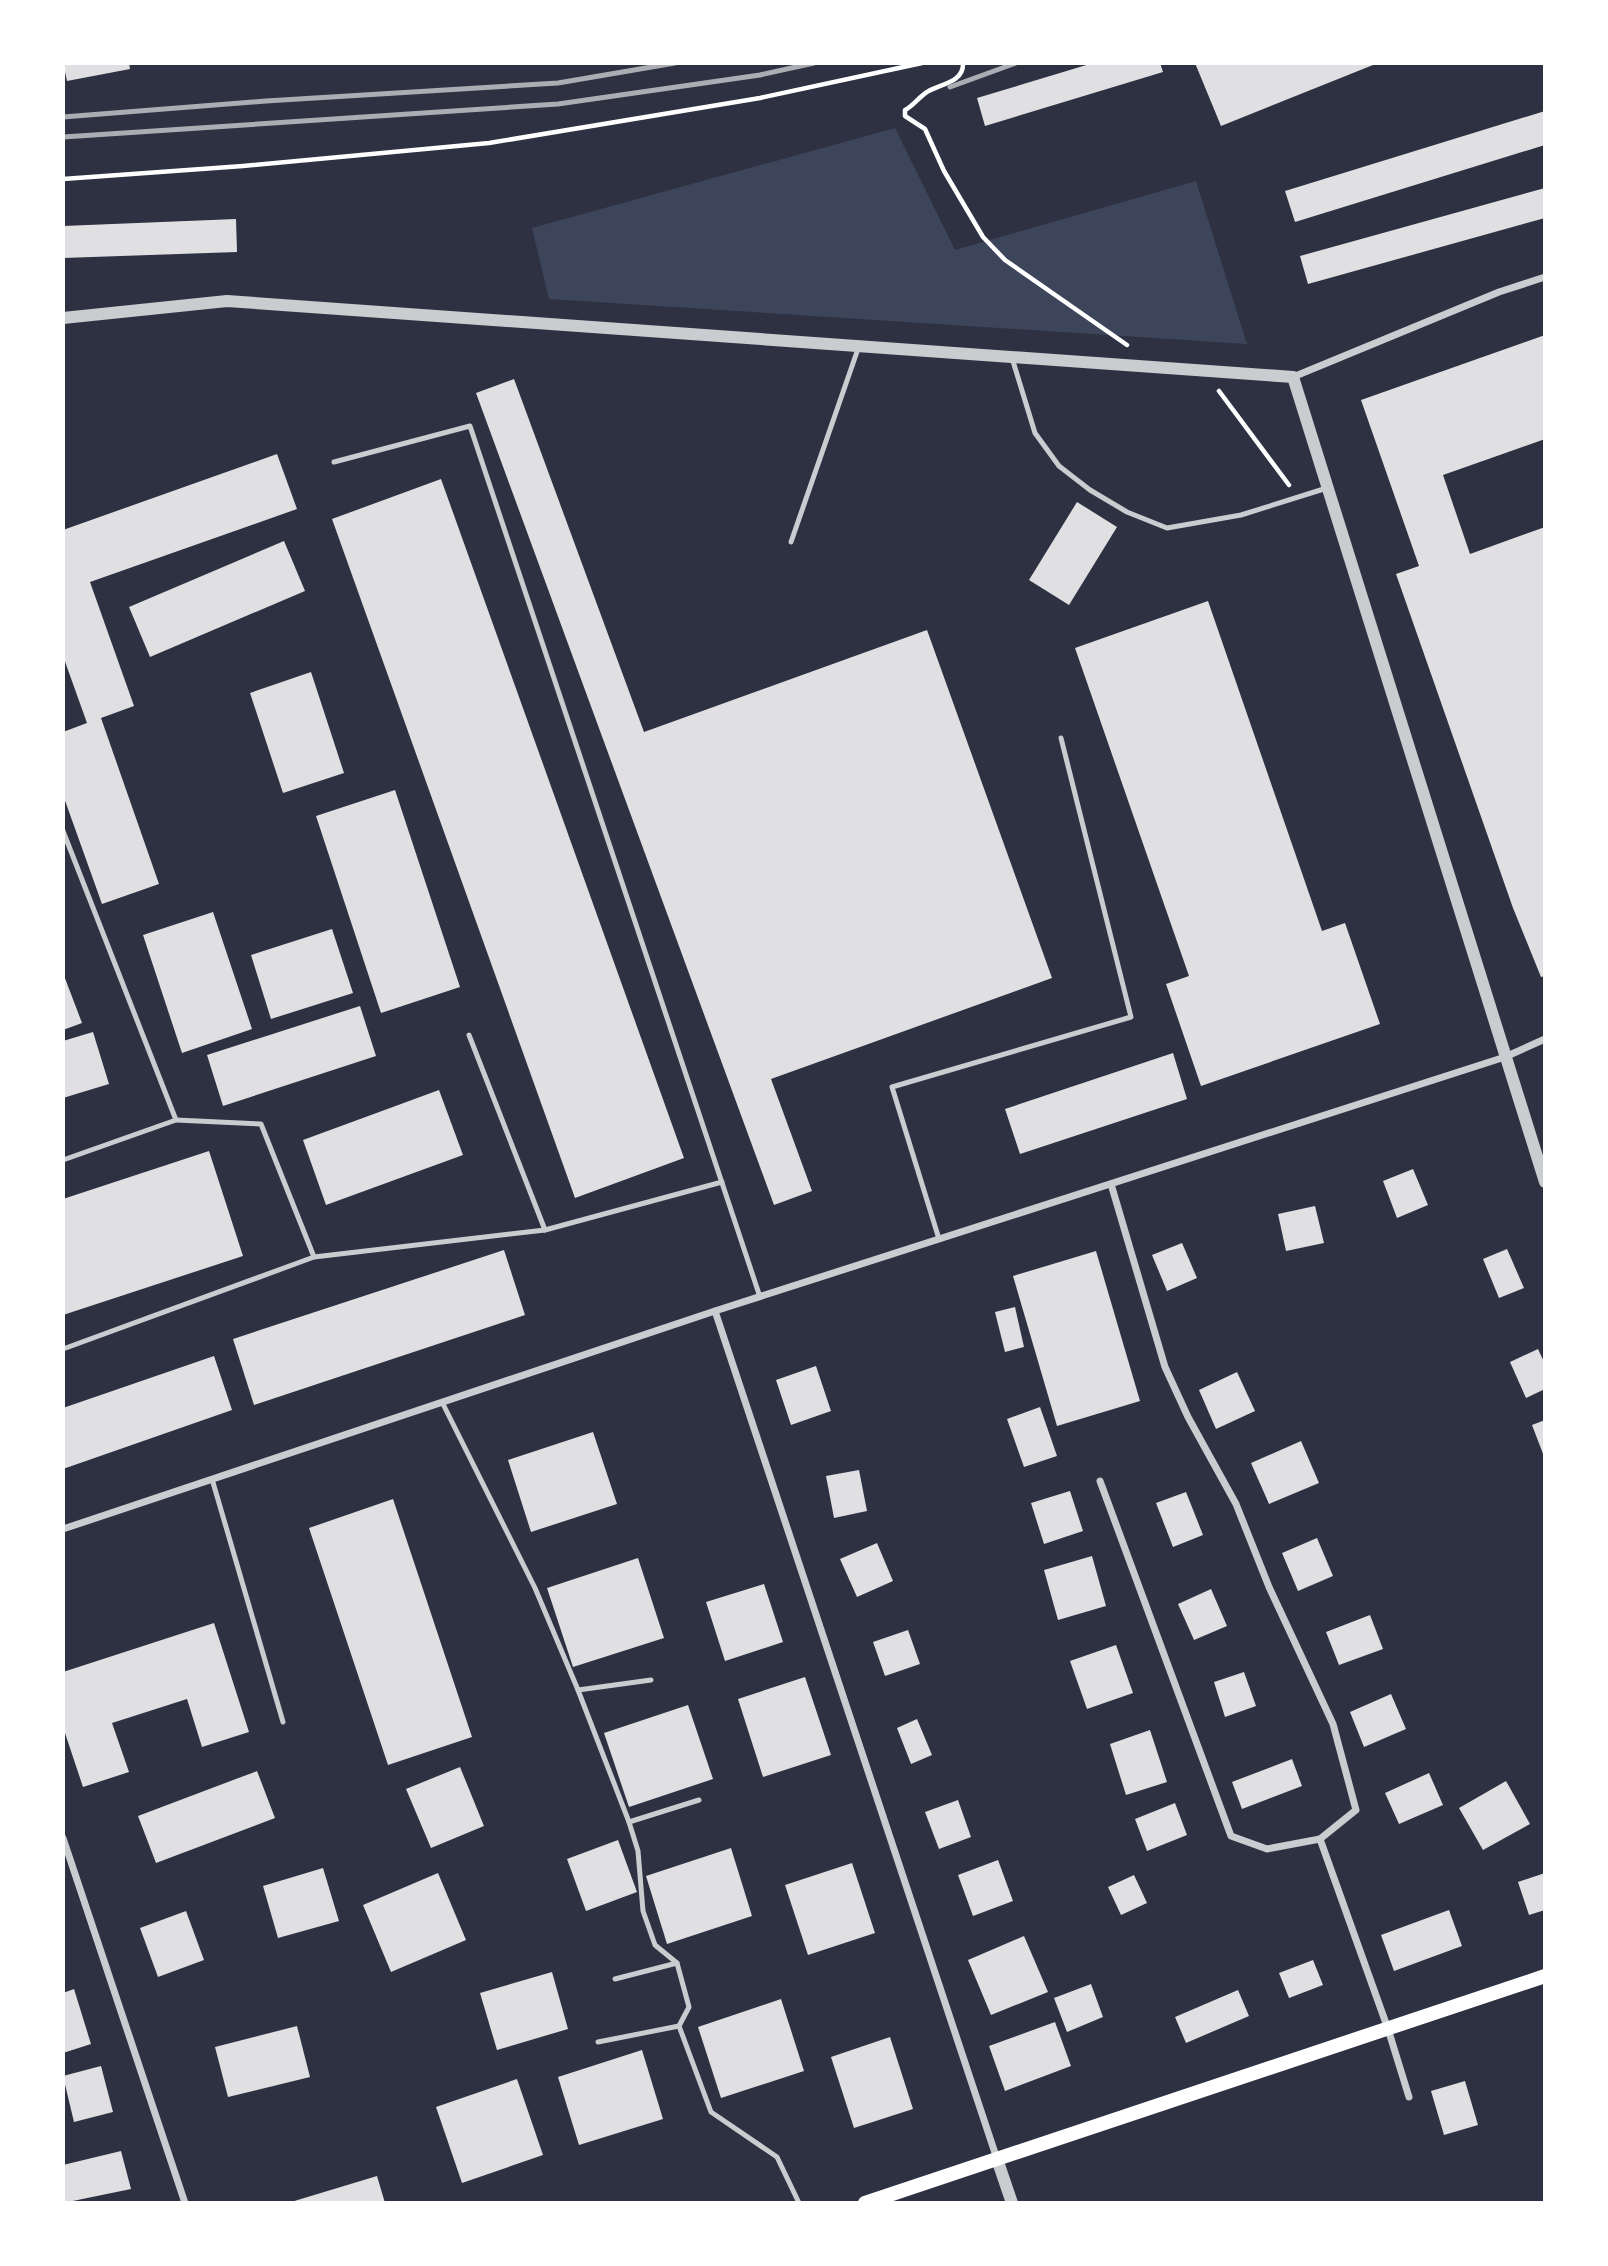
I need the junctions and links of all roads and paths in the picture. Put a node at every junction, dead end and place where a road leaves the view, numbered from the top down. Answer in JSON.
{"nodes":[{"id":1,"x":922,"y":63,"type":"edge"},
{"id":2,"x":963,"y":63,"type":"edge"},
{"id":3,"x":63,"y":179,"type":"edge"},
{"id":4,"x":1545,"y":277,"type":"edge"},
{"id":5,"x":63,"y":318,"type":"edge"},
{"id":6,"x":859,"y":346,"type":"junction"},
{"id":7,"x":1129,"y":346,"type":"dead end"},
{"id":8,"x":1012,"y":357,"type":"junction"},
{"id":9,"x":1204,"y":370,"type":"junction"},
{"id":10,"x":1293,"y":377,"type":"junction"},
{"id":11,"x":334,"y":462,"type":"dead end"},
{"id":12,"x":1327,"y":488,"type":"junction"},
{"id":13,"x":1298,"y":497,"type":"junction"},
{"id":14,"x":791,"y":542,"type":"dead end"},
{"id":15,"x":1061,"y":738,"type":"dead end"},
{"id":16,"x":63,"y":831,"type":"edge"},
{"id":17,"x":469,"y":1035,"type":"dead end"},
{"id":18,"x":1545,"y":1039,"type":"edge"},
{"id":19,"x":1505,"y":1057,"type":"junction"},
{"id":20,"x":176,"y":1120,"type":"junction"},
{"id":21,"x":63,"y":1160,"type":"edge"},
{"id":22,"x":722,"y":1182,"type":"junction"},
{"id":23,"x":1545,"y":1182,"type":"edge"},
{"id":24,"x":1111,"y":1184,"type":"junction"},
{"id":25,"x":545,"y":1230,"type":"junction"},
{"id":26,"x":939,"y":1239,"type":"junction"},
{"id":27,"x":314,"y":1257,"type":"junction"},
{"id":28,"x":760,"y":1297,"type":"junction"},
{"id":29,"x":715,"y":1311,"type":"junction"},
{"id":30,"x":63,"y":1349,"type":"edge"},
{"id":31,"x":442,"y":1402,"type":"junction"},
{"id":32,"x":212,"y":1479,"type":"junction"},
{"id":33,"x":1100,"y":1481,"type":"dead end"},
{"id":34,"x":63,"y":1529,"type":"edge"},
{"id":35,"x":651,"y":1680,"type":"dead end"},
{"id":36,"x":578,"y":1690,"type":"junction"},
{"id":37,"x":283,"y":1722,"type":"dead end"},
{"id":38,"x":699,"y":1800,"type":"dead end"},
{"id":39,"x":629,"y":1822,"type":"junction"},
{"id":40,"x":63,"y":1838,"type":"edge"},
{"id":41,"x":1320,"y":1839,"type":"junction"},
{"id":42,"x":677,"y":1964,"type":"junction"},
{"id":43,"x":1545,"y":1976,"type":"edge"},
{"id":44,"x":615,"y":1979,"type":"dead end"},
{"id":45,"x":679,"y":2026,"type":"junction"},
{"id":46,"x":1388,"y":2029,"type":"junction"},
{"id":47,"x":598,"y":2042,"type":"dead end"},
{"id":48,"x":1409,"y":2097,"type":"dead end"},
{"id":49,"x":998,"y":2159,"type":"junction"},
{"id":50,"x":185,"y":2203,"type":"edge"},
{"id":51,"x":799,"y":2203,"type":"edge"},
{"id":52,"x":865,"y":2203,"type":"edge"},
{"id":53,"x":1012,"y":2203,"type":"edge"}],
"edges":[{"from":1,"to":3,"type":"path"},
{"from":2,"to":7,"type":"path"},
{"from":4,"to":10,"type":"street"},
{"from":5,"to":6,"type":"street"},
{"from":6,"to":8,"type":"street"},
{"from":6,"to":14,"type":"lane"},
{"from":8,"to":9,"type":"street"},
{"from":8,"to":13,"type":"lane"},
{"from":9,"to":10,"type":"street"},
{"from":9,"to":13,"type":"path"},
{"from":10,"to":12,"type":"street"},
{"from":11,"to":22,"type":"lane"},
{"from":12,"to":13,"type":"lane"},
{"from":12,"to":19,"type":"street"},
{"from":15,"to":26,"type":"lane"},
{"from":16,"to":20,"type":"lane"},
{"from":17,"to":25,"type":"lane"},
{"from":18,"to":19,"type":"street"},
{"from":19,"to":23,"type":"street"},
{"from":19,"to":24,"type":"street"},
{"from":20,"to":21,"type":"lane"},
{"from":20,"to":27,"type":"lane"},
{"from":22,"to":25,"type":"lane"},
{"from":22,"to":28,"type":"lane"},
{"from":24,"to":26,"type":"street"},
{"from":24,"to":41,"type":"street"},
{"from":25,"to":27,"type":"lane"},
{"from":26,"to":28,"type":"street"},
{"from":27,"to":30,"type":"lane"},
{"from":28,"to":29,"type":"street"},
{"from":29,"to":31,"type":"street"},
{"from":29,"to":49,"type":"street"},
{"from":31,"to":32,"type":"street"},
{"from":31,"to":36,"type":"lane"},
{"from":32,"to":34,"type":"street"},
{"from":32,"to":37,"type":"lane"},
{"from":33,"to":41,"type":"street"},
{"from":35,"to":36,"type":"lane"},
{"from":36,"to":39,"type":"lane"},
{"from":38,"to":39,"type":"lane"},
{"from":39,"to":42,"type":"lane"},
{"from":40,"to":50,"type":"street"},
{"from":41,"to":46,"type":"street"},
{"from":42,"to":44,"type":"lane"},
{"from":42,"to":45,"type":"lane"},
{"from":43,"to":46,"type":"main road"},
{"from":45,"to":47,"type":"lane"},
{"from":45,"to":51,"type":"lane"},
{"from":46,"to":48,"type":"street"},
{"from":46,"to":49,"type":"main road"},
{"from":49,"to":52,"type":"main road"},
{"from":49,"to":53,"type":"street"}]}
